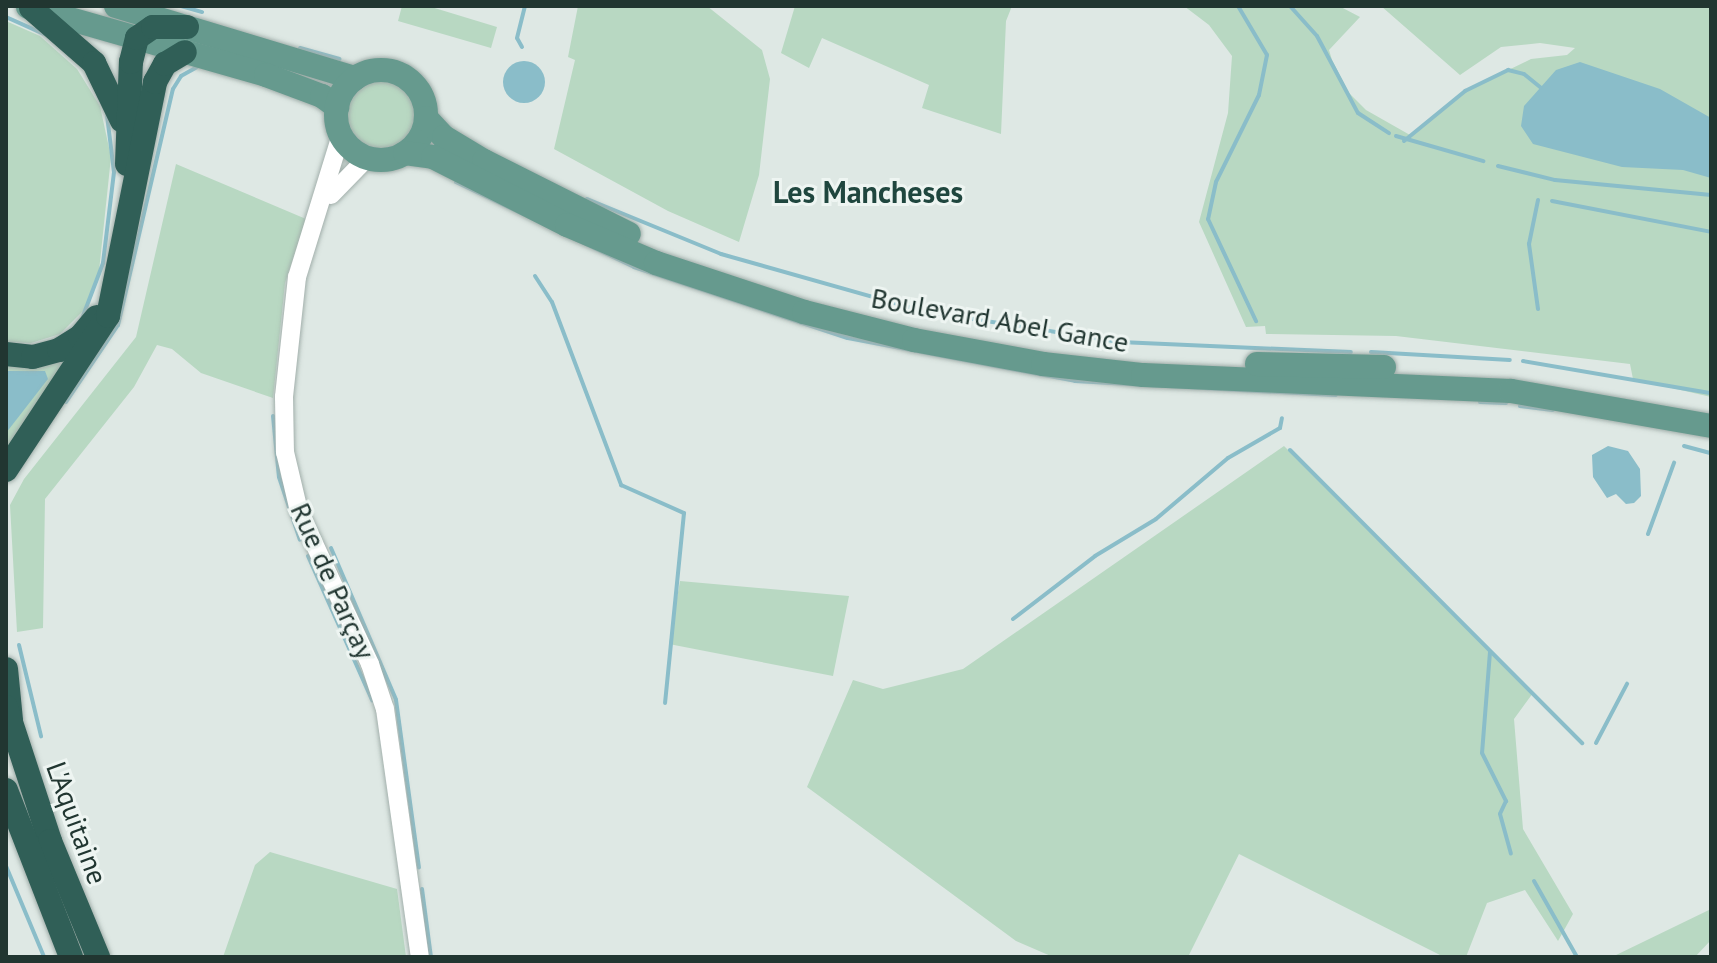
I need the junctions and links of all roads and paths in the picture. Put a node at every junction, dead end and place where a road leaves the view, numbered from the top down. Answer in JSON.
{"nodes":[{"id":1,"x":116,"y":6,"type":"edge"},
{"id":2,"x":28,"y":7,"type":"edge"},
{"id":3,"x":187,"y":27,"type":"junction"},
{"id":4,"x":137,"y":38,"type":"junction"},
{"id":5,"x":185,"y":52,"type":"junction"},
{"id":6,"x":355,"y":78,"type":"junction"},
{"id":7,"x":337,"y":107,"type":"junction"},
{"id":8,"x":426,"y":118,"type":"junction"},
{"id":9,"x":127,"y":135,"type":"junction"},
{"id":10,"x":341,"y":135,"type":"junction"},
{"id":11,"x":405,"y":153,"type":"junction"},
{"id":12,"x":367,"y":158,"type":"junction"},
{"id":13,"x":322,"y":207,"type":"junction"},
{"id":14,"x":6,"y":354,"type":"edge"},
{"id":15,"x":1711,"y":409,"type":"edge"},
{"id":16,"x":1711,"y":426,"type":"edge"},
{"id":17,"x":6,"y":470,"type":"edge"},
{"id":18,"x":6,"y":669,"type":"edge"},
{"id":19,"x":9,"y":716,"type":"edge"},
{"id":20,"x":6,"y":790,"type":"edge"},
{"id":21,"x":71,"y":957,"type":"edge"},
{"id":22,"x":98,"y":957,"type":"edge"},
{"id":23,"x":420,"y":957,"type":"edge"}],
"edges":[{"from":1,"to":3,"type":"main road"},
{"from":2,"to":4,"type":"main road"},
{"from":2,"to":9,"type":"highway"},
{"from":3,"to":4,"type":"highway"},
{"from":3,"to":6,"type":"main road"},
{"from":4,"to":5,"type":"main road"},
{"from":4,"to":9,"type":"highway"},
{"from":5,"to":7,"type":"main road"},
{"from":5,"to":17,"type":"highway"},
{"from":6,"to":7,"type":"main road"},
{"from":6,"to":8,"type":"main road"},
{"from":7,"to":10,"type":"main road"},
{"from":8,"to":11,"type":"main road"},
{"from":8,"to":15,"type":"main road","name":"Boulevard Abel Gance"},
{"from":9,"to":14,"type":"highway"},
{"from":10,"to":12,"type":"main road"},
{"from":10,"to":13,"type":"street","name":"Rue de Parçay"},
{"from":11,"to":12,"type":"main road"},
{"from":11,"to":16,"type":"main road","name":"Boulevard Abel Gance"},
{"from":12,"to":13,"type":"street","name":"Rue de Parçay"},
{"from":13,"to":23,"type":"street","name":"Rue de Parçay"},
{"from":18,"to":19,"type":"highway","name":"L'Aquitaine"},
{"from":19,"to":22,"type":"highway","name":"L'Aquitaine"},
{"from":20,"to":21,"type":"highway","name":"L'Aquitaine"}]}
